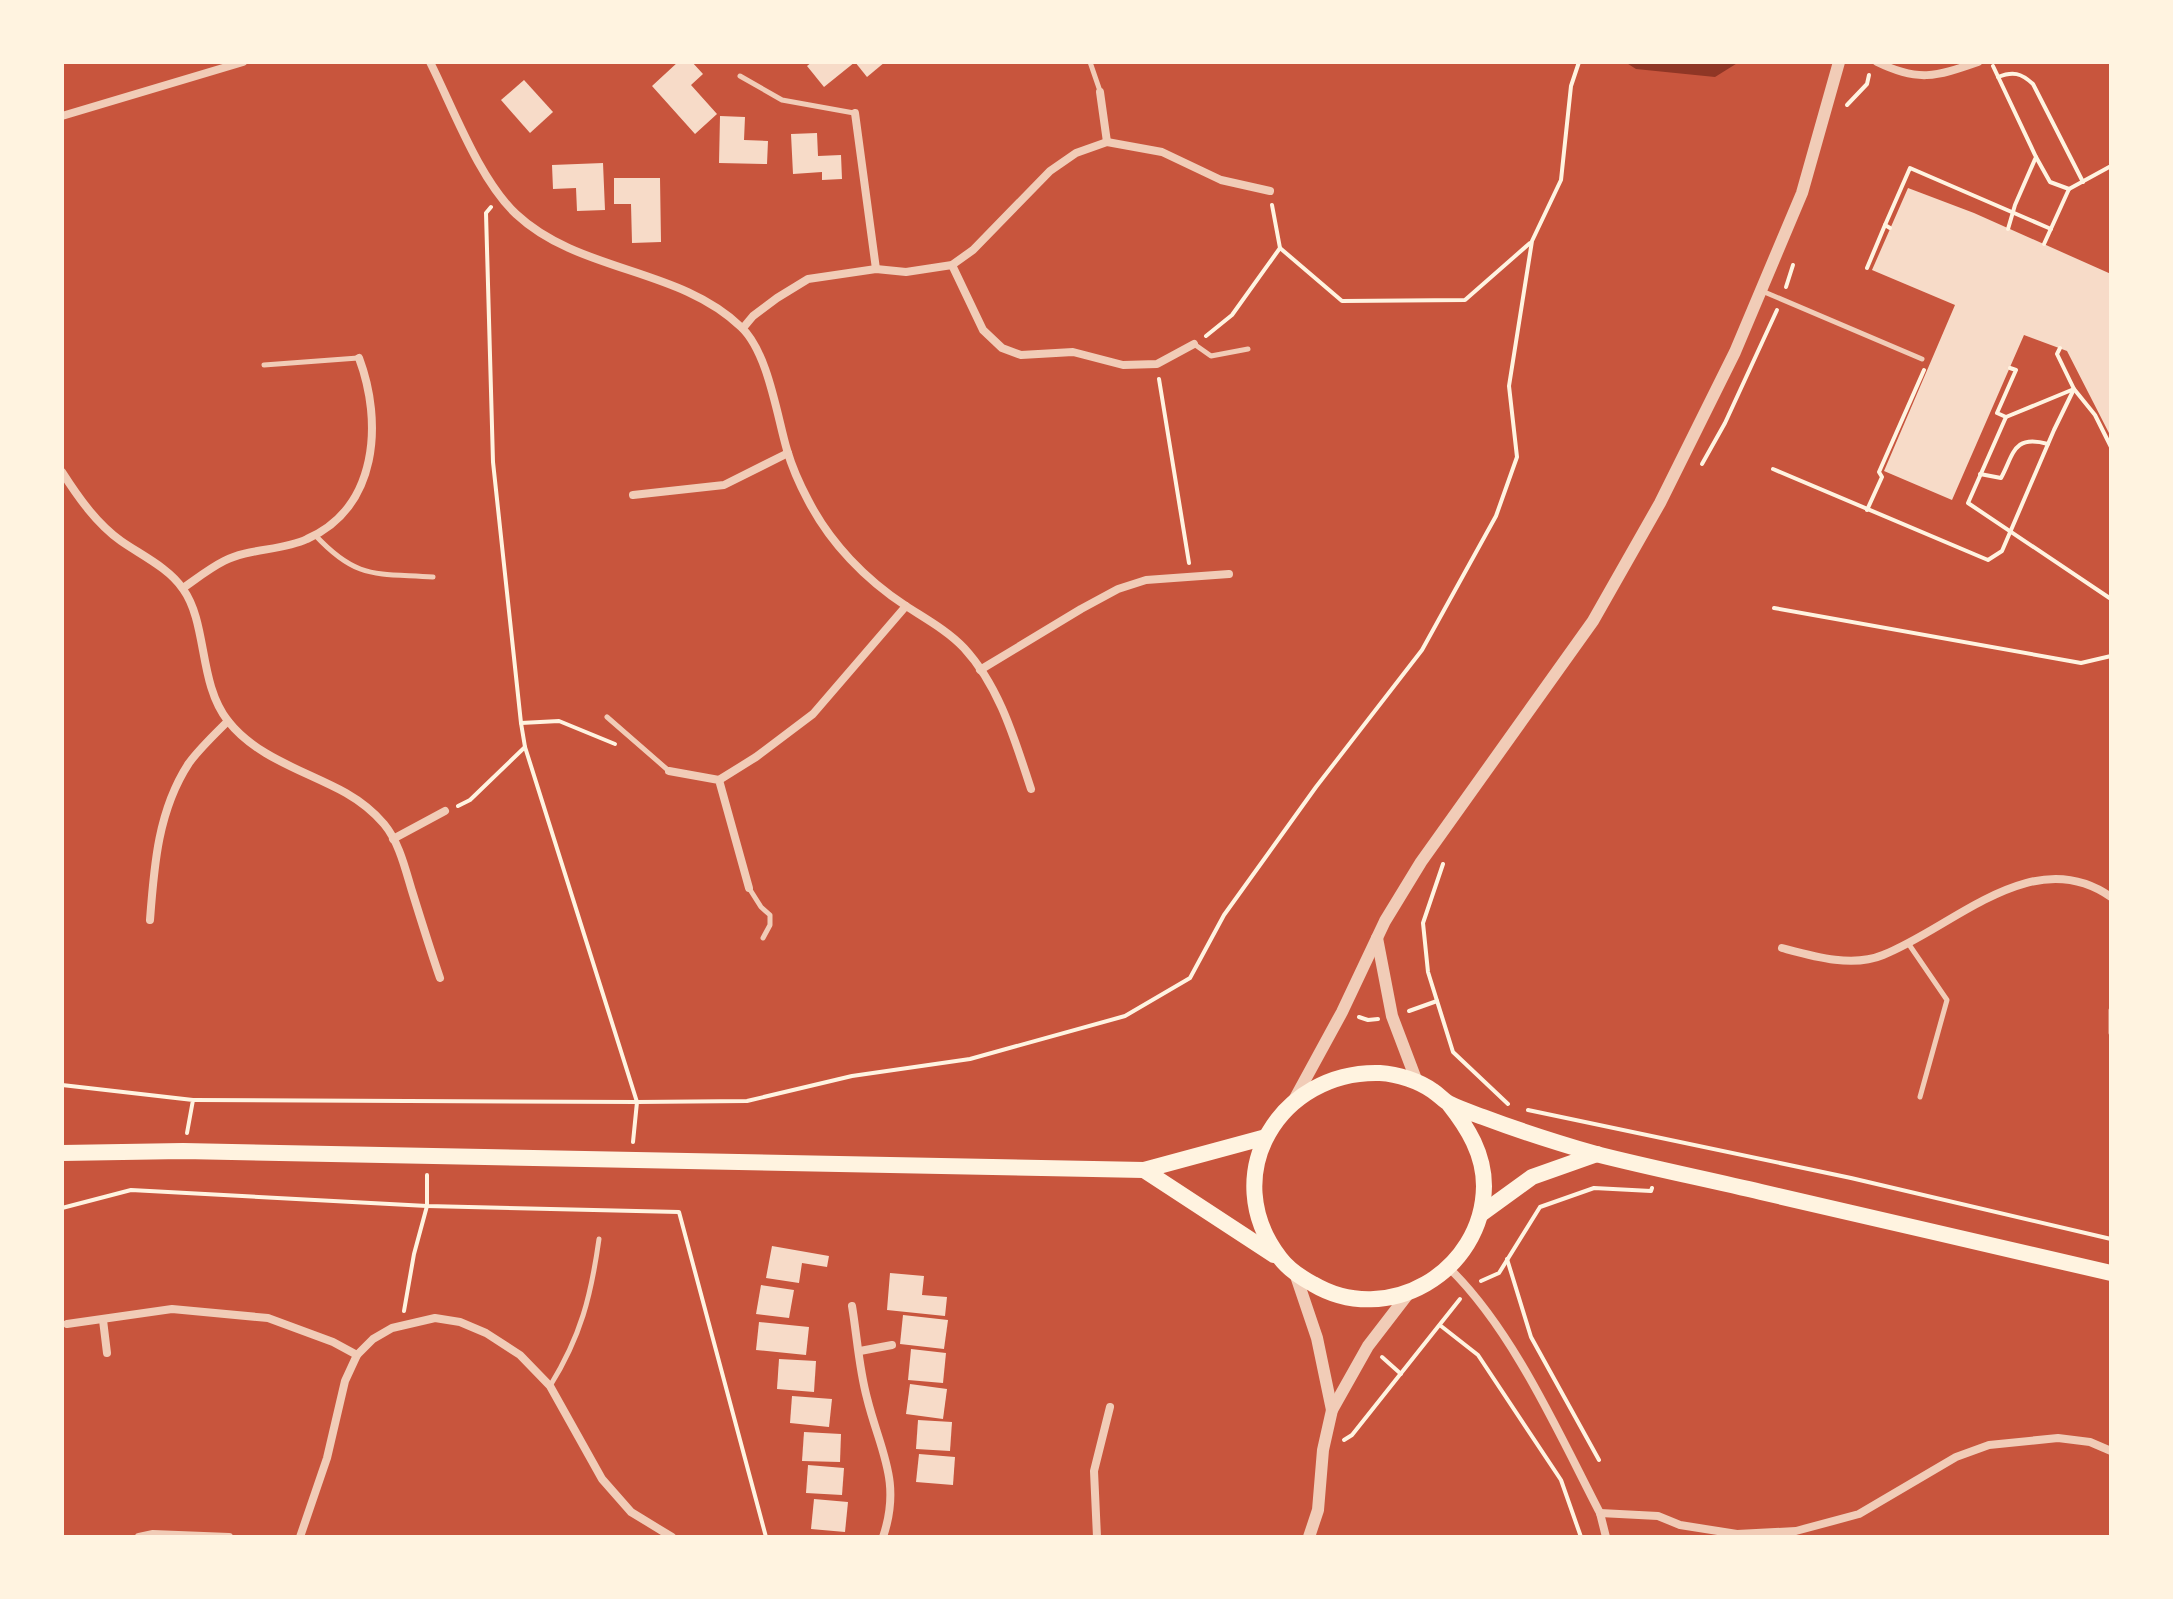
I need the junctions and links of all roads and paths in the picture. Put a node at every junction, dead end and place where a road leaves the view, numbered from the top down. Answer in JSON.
{"nodes":[{"id":1,"x":243,"y":62,"type":"edge"},
{"id":2,"x":430,"y":62,"type":"edge"},
{"id":3,"x":1090,"y":62,"type":"edge"},
{"id":4,"x":1579,"y":62,"type":"edge"},
{"id":5,"x":1839,"y":62,"type":"edge"},
{"id":6,"x":1877,"y":62,"type":"edge"},
{"id":7,"x":1978,"y":62,"type":"edge"},
{"id":8,"x":1990,"y":62,"type":"edge"},
{"id":9,"x":1869,"y":73,"type":"dead end"},
{"id":10,"x":740,"y":76,"type":"dead end"},
{"id":11,"x":1998,"y":77,"type":"junction"},
{"id":12,"x":1100,"y":92,"type":"joint"},
{"id":13,"x":855,"y":113,"type":"joint"},
{"id":14,"x":62,"y":116,"type":"edge"},
{"id":15,"x":1843,"y":117,"type":"dead end"},
{"id":16,"x":1107,"y":142,"type":"junction"},
{"id":17,"x":2036,"y":157,"type":"junction"},
{"id":18,"x":2111,"y":166,"type":"edge"},
{"id":19,"x":2083,"y":182,"type":"junction"},
{"id":20,"x":2069,"y":189,"type":"junction"},
{"id":21,"x":1270,"y":191,"type":"joint"},
{"id":22,"x":500,"y":196,"type":"junction"},
{"id":23,"x":2013,"y":210,"type":"junction"},
{"id":24,"x":2008,"y":229,"type":"dead end"},
{"id":25,"x":2051,"y":229,"type":"junction"},
{"id":26,"x":1532,"y":241,"type":"junction"},
{"id":27,"x":2044,"y":244,"type":"dead end"},
{"id":28,"x":1280,"y":248,"type":"junction"},
{"id":29,"x":1797,"y":253,"type":"dead end"},
{"id":30,"x":952,"y":265,"type":"junction"},
{"id":31,"x":1867,"y":268,"type":"dead end"},
{"id":32,"x":876,"y":269,"type":"junction"},
{"id":33,"x":1761,"y":291,"type":"junction"},
{"id":34,"x":1782,"y":298,"type":"junction"},
{"id":35,"x":743,"y":328,"type":"junction"},
{"id":36,"x":1194,"y":344,"type":"junction"},
{"id":37,"x":2060,"y":348,"type":"dead end"},
{"id":38,"x":1248,"y":349,"type":"dead end"},
{"id":39,"x":359,"y":358,"type":"joint"},
{"id":40,"x":1922,"y":359,"type":"joint"},
{"id":41,"x":1157,"y":364,"type":"junction"},
{"id":42,"x":264,"y":365,"type":"dead end"},
{"id":43,"x":2010,"y":368,"type":"dead end"},
{"id":44,"x":2074,"y":389,"type":"junction"},
{"id":45,"x":2006,"y":417,"type":"junction"},
{"id":46,"x":2048,"y":444,"type":"junction"},
{"id":47,"x":2111,"y":447,"type":"edge"},
{"id":48,"x":788,"y":453,"type":"junction"},
{"id":49,"x":1773,"y":469,"type":"dead end"},
{"id":50,"x":62,"y":472,"type":"edge"},
{"id":51,"x":1980,"y":474,"type":"junction"},
{"id":52,"x":1694,"y":477,"type":"dead end"},
{"id":53,"x":633,"y":495,"type":"dead end"},
{"id":54,"x":1867,"y":510,"type":"junction"},
{"id":55,"x":2011,"y":531,"type":"junction"},
{"id":56,"x":315,"y":535,"type":"junction"},
{"id":57,"x":1229,"y":574,"type":"dead end"},
{"id":58,"x":433,"y":577,"type":"dead end"},
{"id":59,"x":1191,"y":577,"type":"junction"},
{"id":60,"x":183,"y":588,"type":"junction"},
{"id":61,"x":2111,"y":599,"type":"edge"},
{"id":62,"x":906,"y":606,"type":"junction"},
{"id":63,"x":1774,"y":608,"type":"dead end"},
{"id":64,"x":2111,"y":656,"type":"edge"},
{"id":65,"x":980,"y":670,"type":"junction"},
{"id":66,"x":607,"y":717,"type":"dead end"},
{"id":67,"x":228,"y":721,"type":"junction"},
{"id":68,"x":521,"y":723,"type":"junction"},
{"id":69,"x":525,"y":747,"type":"junction"},
{"id":70,"x":624,"y":747,"type":"dead end"},
{"id":71,"x":669,"y":771,"type":"joint"},
{"id":72,"x":719,"y":780,"type":"junction"},
{"id":73,"x":1031,"y":789,"type":"dead end"},
{"id":74,"x":445,"y":811,"type":"joint"},
{"id":75,"x":393,"y":839,"type":"junction"},
{"id":76,"x":1444,"y":862,"type":"dead end"},
{"id":77,"x":749,"y":888,"type":"joint"},
{"id":78,"x":2111,"y":897,"type":"edge"},
{"id":79,"x":150,"y":920,"type":"dead end"},
{"id":80,"x":763,"y":938,"type":"dead end"},
{"id":81,"x":1377,"y":938,"type":"junction"},
{"id":82,"x":1907,"y":942,"type":"junction"},
{"id":83,"x":1782,"y":948,"type":"dead end"},
{"id":84,"x":440,"y":978,"type":"dead end"},
{"id":85,"x":2111,"y":1010,"type":"edge"},
{"id":86,"x":2111,"y":1033,"type":"edge"},
{"id":87,"x":1417,"y":1082,"type":"junction"},
{"id":88,"x":62,"y":1085,"type":"edge"},
{"id":89,"x":1920,"y":1097,"type":"dead end"},
{"id":90,"x":193,"y":1100,"type":"junction"},
{"id":91,"x":1294,"y":1100,"type":"junction"},
{"id":92,"x":637,"y":1102,"type":"junction"},
{"id":93,"x":1449,"y":1104,"type":"junction"},
{"id":94,"x":1509,"y":1105,"type":"dead end"},
{"id":95,"x":1524,"y":1109,"type":"dead end"},
{"id":96,"x":1266,"y":1137,"type":"junction"},
{"id":97,"x":183,"y":1151,"type":"junction"},
{"id":98,"x":62,"y":1153,"type":"edge"},
{"id":99,"x":1597,"y":1154,"type":"junction"},
{"id":100,"x":427,"y":1156,"type":"junction"},
{"id":101,"x":631,"y":1160,"type":"junction"},
{"id":102,"x":1144,"y":1170,"type":"junction"},
{"id":103,"x":1653,"y":1185,"type":"dead end"},
{"id":104,"x":427,"y":1206,"type":"junction"},
{"id":105,"x":62,"y":1208,"type":"edge"},
{"id":106,"x":1481,"y":1214,"type":"junction"},
{"id":107,"x":599,"y":1239,"type":"dead end"},
{"id":108,"x":2111,"y":1239,"type":"edge"},
{"id":109,"x":1281,"y":1259,"type":"junction"},
{"id":110,"x":1507,"y":1259,"type":"junction"},
{"id":111,"x":1449,"y":1268,"type":"junction"},
{"id":112,"x":1295,"y":1273,"type":"junction"},
{"id":113,"x":1499,"y":1273,"type":"dead end"},
{"id":114,"x":2111,"y":1273,"type":"edge"},
{"id":115,"x":1408,"y":1294,"type":"junction"},
{"id":116,"x":852,"y":1306,"type":"dead end"},
{"id":117,"x":1448,"y":1317,"type":"dead end"},
{"id":118,"x":103,"y":1320,"type":"junction"},
{"id":119,"x":407,"y":1323,"type":"junction"},
{"id":120,"x":67,"y":1324,"type":"dead end"},
{"id":121,"x":1441,"y":1326,"type":"junction"},
{"id":122,"x":892,"y":1345,"type":"dead end"},
{"id":123,"x":860,"y":1351,"type":"junction"},
{"id":124,"x":107,"y":1353,"type":"dead end"},
{"id":125,"x":357,"y":1355,"type":"junction"},
{"id":126,"x":550,"y":1386,"type":"junction"},
{"id":127,"x":1110,"y":1407,"type":"dead end"},
{"id":128,"x":1332,"y":1410,"type":"junction"},
{"id":129,"x":1323,"y":1450,"type":"junction"},
{"id":130,"x":2111,"y":1451,"type":"edge"},
{"id":131,"x":1599,"y":1460,"type":"dead end"},
{"id":132,"x":1600,"y":1513,"type":"junction"},
{"id":133,"x":666,"y":1536,"type":"edge"},
{"id":134,"x":139,"y":1537,"type":"edge"},
{"id":135,"x":229,"y":1537,"type":"edge"},
{"id":136,"x":300,"y":1537,"type":"edge"},
{"id":137,"x":766,"y":1537,"type":"edge"},
{"id":138,"x":883,"y":1537,"type":"edge"},
{"id":139,"x":1097,"y":1537,"type":"edge"},
{"id":140,"x":1309,"y":1537,"type":"edge"},
{"id":141,"x":1581,"y":1537,"type":"edge"},
{"id":142,"x":1606,"y":1537,"type":"edge"}],
"edges":[{"from":1,"to":14,"type":"street"},
{"from":2,"to":22,"type":"street"},
{"from":3,"to":12,"type":"lane"},
{"from":4,"to":26,"type":"path"},
{"from":5,"to":33,"type":"street"},
{"from":6,"to":7,"type":"street"},
{"from":8,"to":11,"type":"path"},
{"from":9,"to":15,"type":"path"},
{"from":10,"to":13,"type":"lane"},
{"from":11,"to":17,"type":"path"},
{"from":11,"to":19,"type":"path"},
{"from":12,"to":16,"type":"street"},
{"from":13,"to":32,"type":"street"},
{"from":16,"to":21,"type":"street"},
{"from":16,"to":30,"type":"street"},
{"from":17,"to":20,"type":"path"},
{"from":17,"to":23,"type":"path"},
{"from":18,"to":19,"type":"path"},
{"from":19,"to":20,"type":"path"},
{"from":20,"to":25,"type":"path"},
{"from":21,"to":28,"type":"path"},
{"from":22,"to":35,"type":"street"},
{"from":22,"to":68,"type":"path"},
{"from":23,"to":24,"type":"path"},
{"from":23,"to":25,"type":"path"},
{"from":23,"to":31,"type":"path"},
{"from":25,"to":27,"type":"path"},
{"from":26,"to":28,"type":"path"},
{"from":26,"to":92,"type":"path"},
{"from":28,"to":36,"type":"path"},
{"from":29,"to":34,"type":"path"},
{"from":30,"to":32,"type":"street"},
{"from":30,"to":41,"type":"street"},
{"from":32,"to":35,"type":"street"},
{"from":33,"to":34,"type":"lane"},
{"from":33,"to":81,"type":"street"},
{"from":34,"to":40,"type":"lane"},
{"from":34,"to":52,"type":"path"},
{"from":35,"to":48,"type":"street"},
{"from":36,"to":38,"type":"lane"},
{"from":36,"to":41,"type":"street"},
{"from":37,"to":44,"type":"path"},
{"from":39,"to":42,"type":"lane"},
{"from":39,"to":56,"type":"street"},
{"from":40,"to":54,"type":"path"},
{"from":41,"to":59,"type":"path"},
{"from":43,"to":45,"type":"path"},
{"from":44,"to":45,"type":"path"},
{"from":44,"to":46,"type":"path"},
{"from":44,"to":47,"type":"path"},
{"from":45,"to":51,"type":"path"},
{"from":46,"to":51,"type":"path"},
{"from":46,"to":55,"type":"path"},
{"from":48,"to":53,"type":"street"},
{"from":48,"to":62,"type":"street"},
{"from":49,"to":54,"type":"path"},
{"from":50,"to":60,"type":"street"},
{"from":51,"to":55,"type":"path"},
{"from":54,"to":55,"type":"path"},
{"from":55,"to":61,"type":"path"},
{"from":56,"to":58,"type":"lane"},
{"from":56,"to":60,"type":"street"},
{"from":57,"to":59,"type":"street"},
{"from":59,"to":65,"type":"street"},
{"from":60,"to":67,"type":"street"},
{"from":62,"to":65,"type":"street"},
{"from":62,"to":72,"type":"street"},
{"from":63,"to":64,"type":"path"},
{"from":65,"to":73,"type":"street"},
{"from":66,"to":71,"type":"lane"},
{"from":67,"to":75,"type":"street"},
{"from":67,"to":79,"type":"street"},
{"from":68,"to":69,"type":"path"},
{"from":68,"to":70,"type":"path"},
{"from":69,"to":74,"type":"path"},
{"from":69,"to":92,"type":"path"},
{"from":71,"to":72,"type":"street"},
{"from":72,"to":77,"type":"street"},
{"from":74,"to":75,"type":"street"},
{"from":75,"to":84,"type":"street"},
{"from":76,"to":94,"type":"path"},
{"from":77,"to":80,"type":"lane"},
{"from":78,"to":82,"type":"street"},
{"from":81,"to":87,"type":"street"},
{"from":81,"to":91,"type":"street"},
{"from":82,"to":83,"type":"street"},
{"from":82,"to":89,"type":"lane"},
{"from":85,"to":86,"type":"lane"},
{"from":87,"to":91,"type":"main road"},
{"from":87,"to":93,"type":"main road"},
{"from":88,"to":90,"type":"path"},
{"from":90,"to":92,"type":"path"},
{"from":90,"to":97,"type":"path"},
{"from":91,"to":96,"type":"main road"},
{"from":92,"to":101,"type":"path"},
{"from":93,"to":99,"type":"main road"},
{"from":93,"to":106,"type":"main road"},
{"from":95,"to":108,"type":"path"},
{"from":96,"to":102,"type":"main road"},
{"from":96,"to":109,"type":"main road"},
{"from":97,"to":98,"type":"main road"},
{"from":97,"to":100,"type":"main road"},
{"from":99,"to":106,"type":"main road"},
{"from":99,"to":114,"type":"main road"},
{"from":100,"to":101,"type":"main road"},
{"from":100,"to":104,"type":"path"},
{"from":101,"to":102,"type":"main road"},
{"from":102,"to":109,"type":"main road"},
{"from":103,"to":110,"type":"path"},
{"from":104,"to":105,"type":"path"},
{"from":104,"to":119,"type":"path"},
{"from":104,"to":137,"type":"path"},
{"from":106,"to":111,"type":"main road"},
{"from":107,"to":126,"type":"lane"},
{"from":109,"to":112,"type":"main road"},
{"from":110,"to":113,"type":"path"},
{"from":110,"to":131,"type":"path"},
{"from":111,"to":115,"type":"main road"},
{"from":111,"to":132,"type":"street"},
{"from":112,"to":115,"type":"main road"},
{"from":112,"to":128,"type":"street"},
{"from":115,"to":128,"type":"street"},
{"from":116,"to":123,"type":"street"},
{"from":117,"to":121,"type":"path"},
{"from":118,"to":120,"type":"street"},
{"from":118,"to":124,"type":"street"},
{"from":118,"to":125,"type":"street"},
{"from":119,"to":125,"type":"street"},
{"from":119,"to":126,"type":"street"},
{"from":121,"to":129,"type":"path"},
{"from":121,"to":141,"type":"path"},
{"from":122,"to":123,"type":"street"},
{"from":123,"to":138,"type":"street"},
{"from":125,"to":136,"type":"street"},
{"from":126,"to":133,"type":"street"},
{"from":127,"to":139,"type":"street"},
{"from":128,"to":129,"type":"street"},
{"from":129,"to":140,"type":"street"},
{"from":130,"to":132,"type":"street"},
{"from":132,"to":142,"type":"street"},
{"from":134,"to":135,"type":"street"}]}
